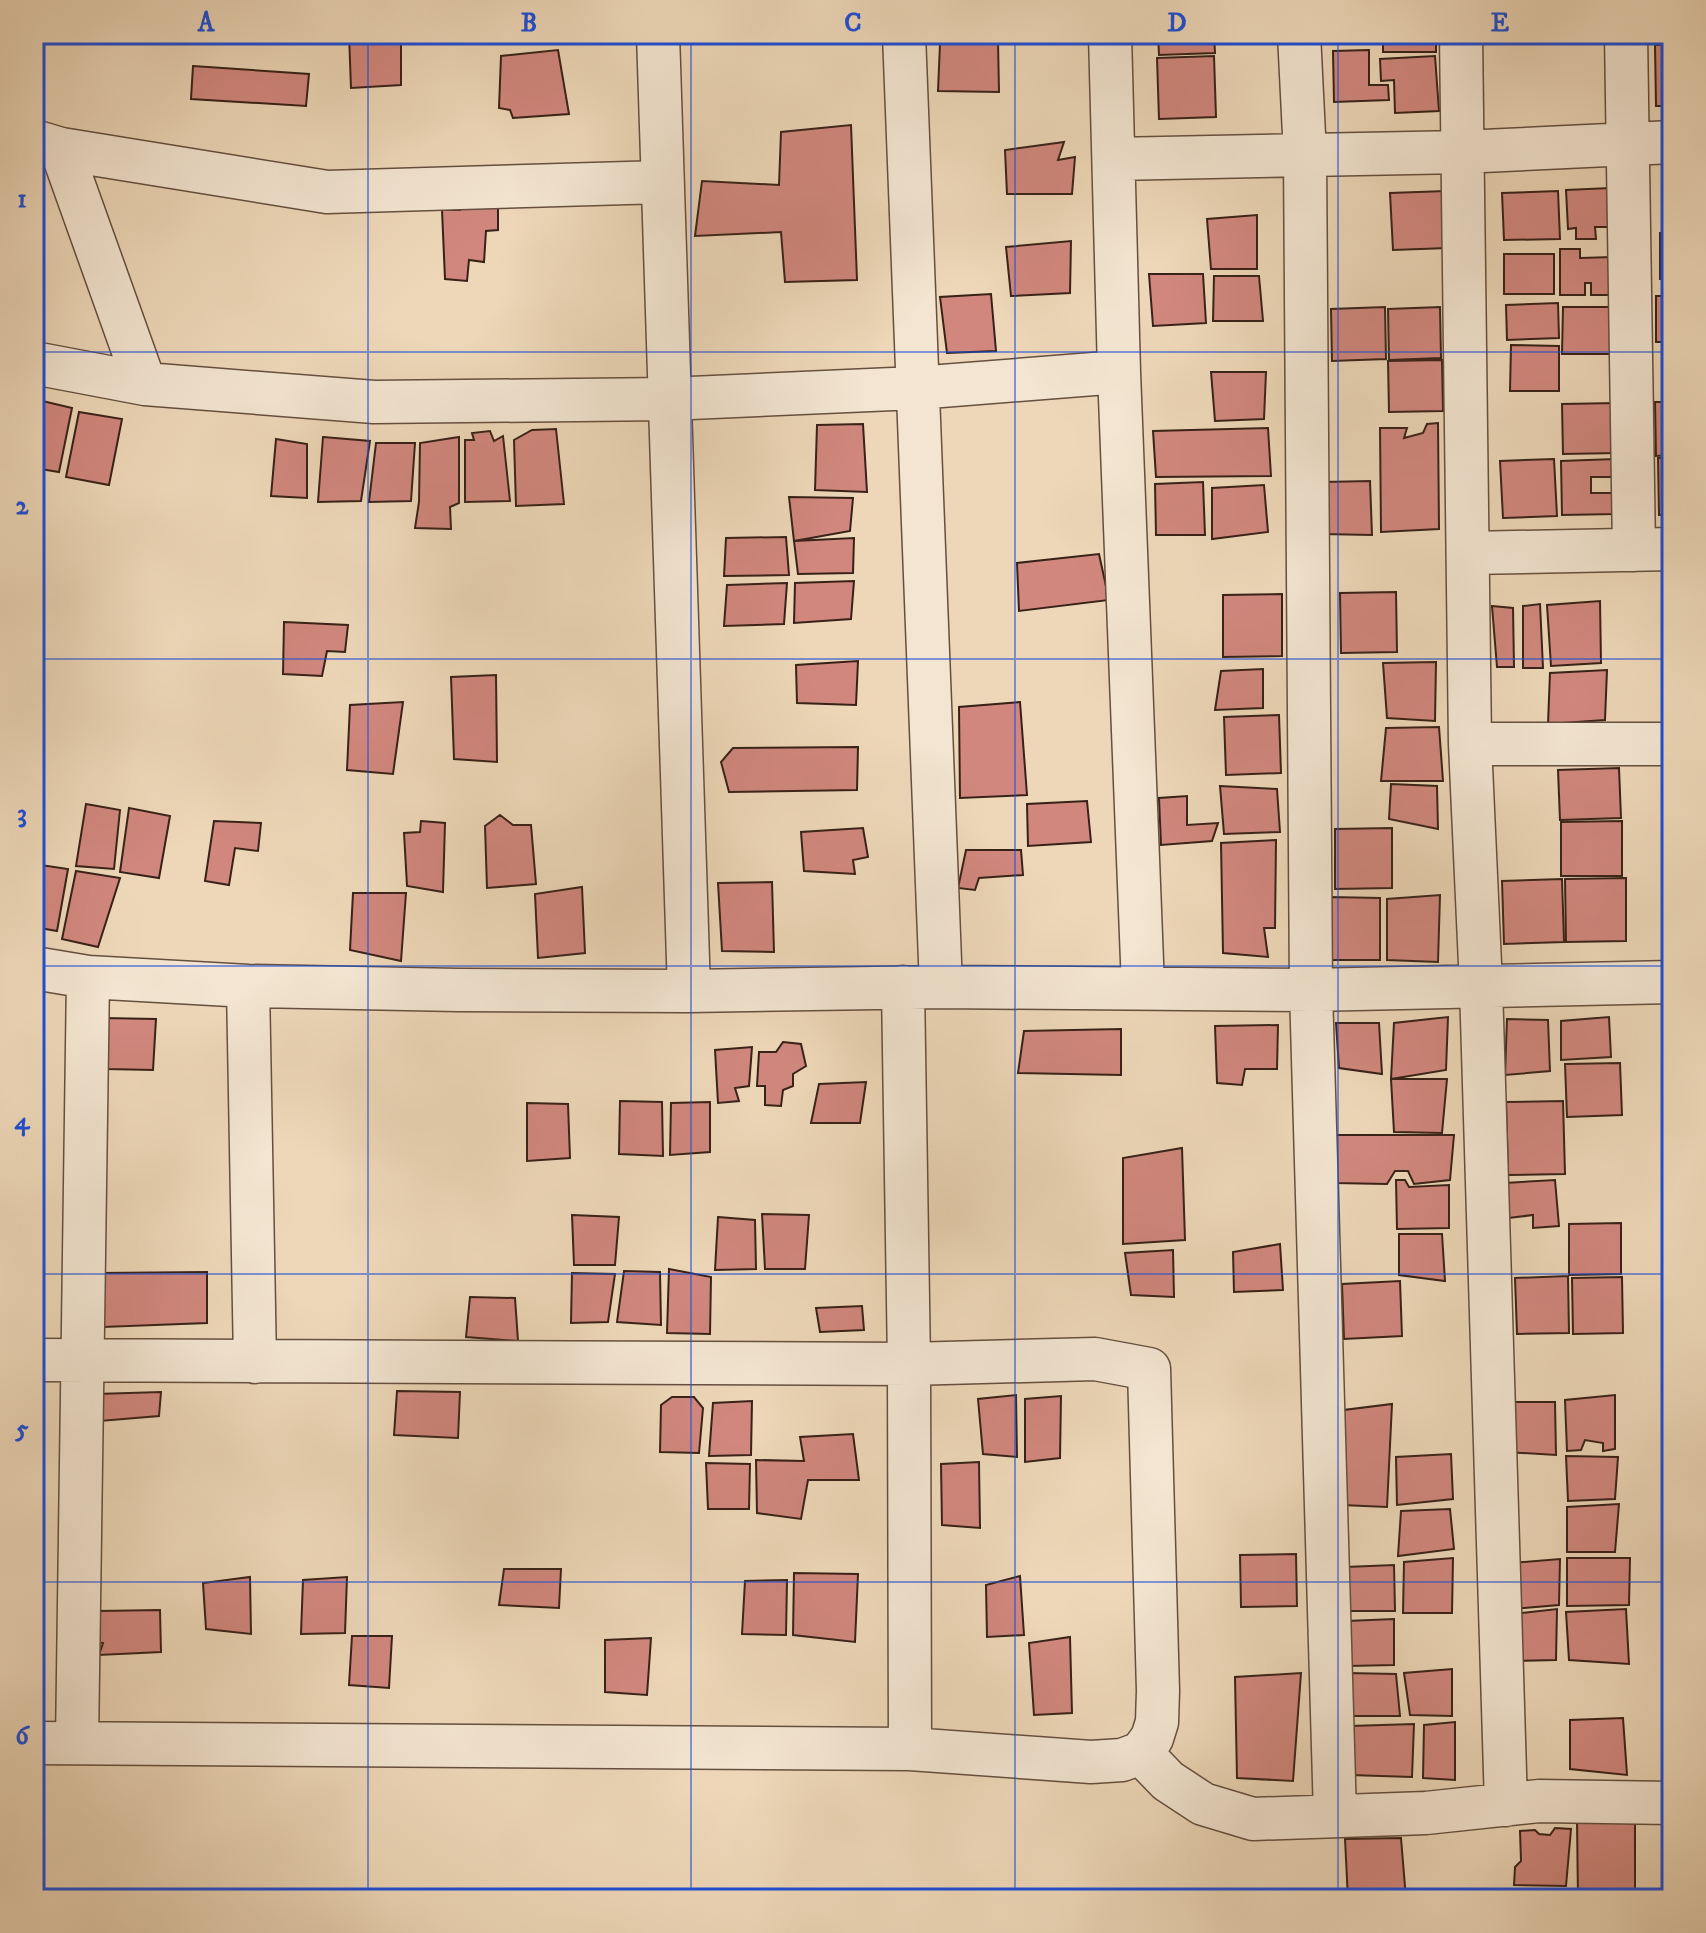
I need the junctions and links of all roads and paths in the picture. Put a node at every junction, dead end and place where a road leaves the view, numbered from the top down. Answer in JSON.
{"nodes":[{"id":1,"x":658,"y":34,"type":"edge"},
{"id":2,"x":904,"y":34,"type":"edge"},
{"id":3,"x":1110,"y":34,"type":"edge"},
{"id":4,"x":1299,"y":34,"type":"edge"},
{"id":5,"x":1461,"y":34,"type":"edge"},
{"id":6,"x":1626,"y":34,"type":"edge"},
{"id":7,"x":1672,"y":142,"type":"edge"},
{"id":8,"x":1629,"y":143,"type":"junction"},
{"id":9,"x":48,"y":145,"type":"edge"},
{"id":10,"x":1462,"y":152,"type":"junction"},
{"id":11,"x":1305,"y":155,"type":"junction"},
{"id":12,"x":1114,"y":159,"type":"junction"},
{"id":13,"x":662,"y":182,"type":"junction"},
{"id":14,"x":34,"y":363,"type":"edge"},
{"id":15,"x":1119,"y":372,"type":"junction"},
{"id":16,"x":145,"y":384,"type":"junction"},
{"id":17,"x":916,"y":388,"type":"junction"},
{"id":18,"x":668,"y":399,"type":"junction"},
{"id":19,"x":1653,"y":549,"type":"edge"},
{"id":20,"x":1469,"y":553,"type":"junction"},
{"id":21,"x":1470,"y":744,"type":"junction"},
{"id":22,"x":1672,"y":744,"type":"edge"},
{"id":23,"x":34,"y":968,"type":"edge"},
{"id":24,"x":88,"y":977,"type":"junction"},
{"id":25,"x":1672,"y":982,"type":"edge"},
{"id":26,"x":248,"y":986,"type":"junction"},
{"id":27,"x":1481,"y":986,"type":"junction"},
{"id":28,"x":922,"y":987,"type":"junction"},
{"id":29,"x":1143,"y":987,"type":"junction"},
{"id":30,"x":1311,"y":990,"type":"junction"},
{"id":31,"x":689,"y":991,"type":"junction"},
{"id":32,"x":34,"y":1360,"type":"edge"},
{"id":33,"x":83,"y":1362,"type":"junction"},
{"id":34,"x":255,"y":1362,"type":"junction"},
{"id":35,"x":909,"y":1364,"type":"junction"},
{"id":36,"x":34,"y":1743,"type":"edge"},
{"id":37,"x":77,"y":1743,"type":"junction"},
{"id":38,"x":910,"y":1749,"type":"junction"},
{"id":39,"x":1141,"y":1753,"type":"junction"},
{"id":40,"x":1672,"y":1803,"type":"edge"},
{"id":41,"x":1506,"y":1805,"type":"junction"},
{"id":42,"x":1335,"y":1816,"type":"junction"}],
"edges":[{"from":1,"to":13,"type":"street"},
{"from":2,"to":17,"type":"street"},
{"from":3,"to":12,"type":"street"},
{"from":4,"to":11,"type":"street"},
{"from":5,"to":10,"type":"street"},
{"from":6,"to":8,"type":"street"},
{"from":7,"to":8,"type":"street"},
{"from":8,"to":10,"type":"street"},
{"from":8,"to":19,"type":"street"},
{"from":9,"to":13,"type":"street"},
{"from":9,"to":16,"type":"street"},
{"from":10,"to":11,"type":"street"},
{"from":10,"to":20,"type":"street"},
{"from":11,"to":12,"type":"street"},
{"from":11,"to":30,"type":"street"},
{"from":12,"to":15,"type":"street"},
{"from":13,"to":18,"type":"street"},
{"from":14,"to":16,"type":"street"},
{"from":15,"to":17,"type":"street"},
{"from":15,"to":29,"type":"street"},
{"from":16,"to":18,"type":"street"},
{"from":17,"to":18,"type":"street"},
{"from":17,"to":28,"type":"street"},
{"from":18,"to":31,"type":"street"},
{"from":19,"to":20,"type":"street"},
{"from":20,"to":21,"type":"street"},
{"from":21,"to":22,"type":"street"},
{"from":21,"to":27,"type":"street"},
{"from":23,"to":24,"type":"street"},
{"from":24,"to":26,"type":"street"},
{"from":24,"to":33,"type":"street"},
{"from":25,"to":27,"type":"street"},
{"from":26,"to":31,"type":"street"},
{"from":26,"to":34,"type":"street"},
{"from":27,"to":30,"type":"street"},
{"from":27,"to":41,"type":"street"},
{"from":28,"to":29,"type":"street"},
{"from":28,"to":31,"type":"street"},
{"from":28,"to":35,"type":"street"},
{"from":29,"to":30,"type":"street"},
{"from":30,"to":42,"type":"street"},
{"from":32,"to":33,"type":"street"},
{"from":33,"to":34,"type":"street"},
{"from":33,"to":37,"type":"street"},
{"from":34,"to":35,"type":"street"},
{"from":35,"to":38,"type":"street"},
{"from":35,"to":39,"type":"street"},
{"from":36,"to":37,"type":"street"},
{"from":37,"to":38,"type":"street"},
{"from":38,"to":39,"type":"street"},
{"from":39,"to":42,"type":"street"},
{"from":40,"to":41,"type":"street"},
{"from":41,"to":42,"type":"street"}]}
